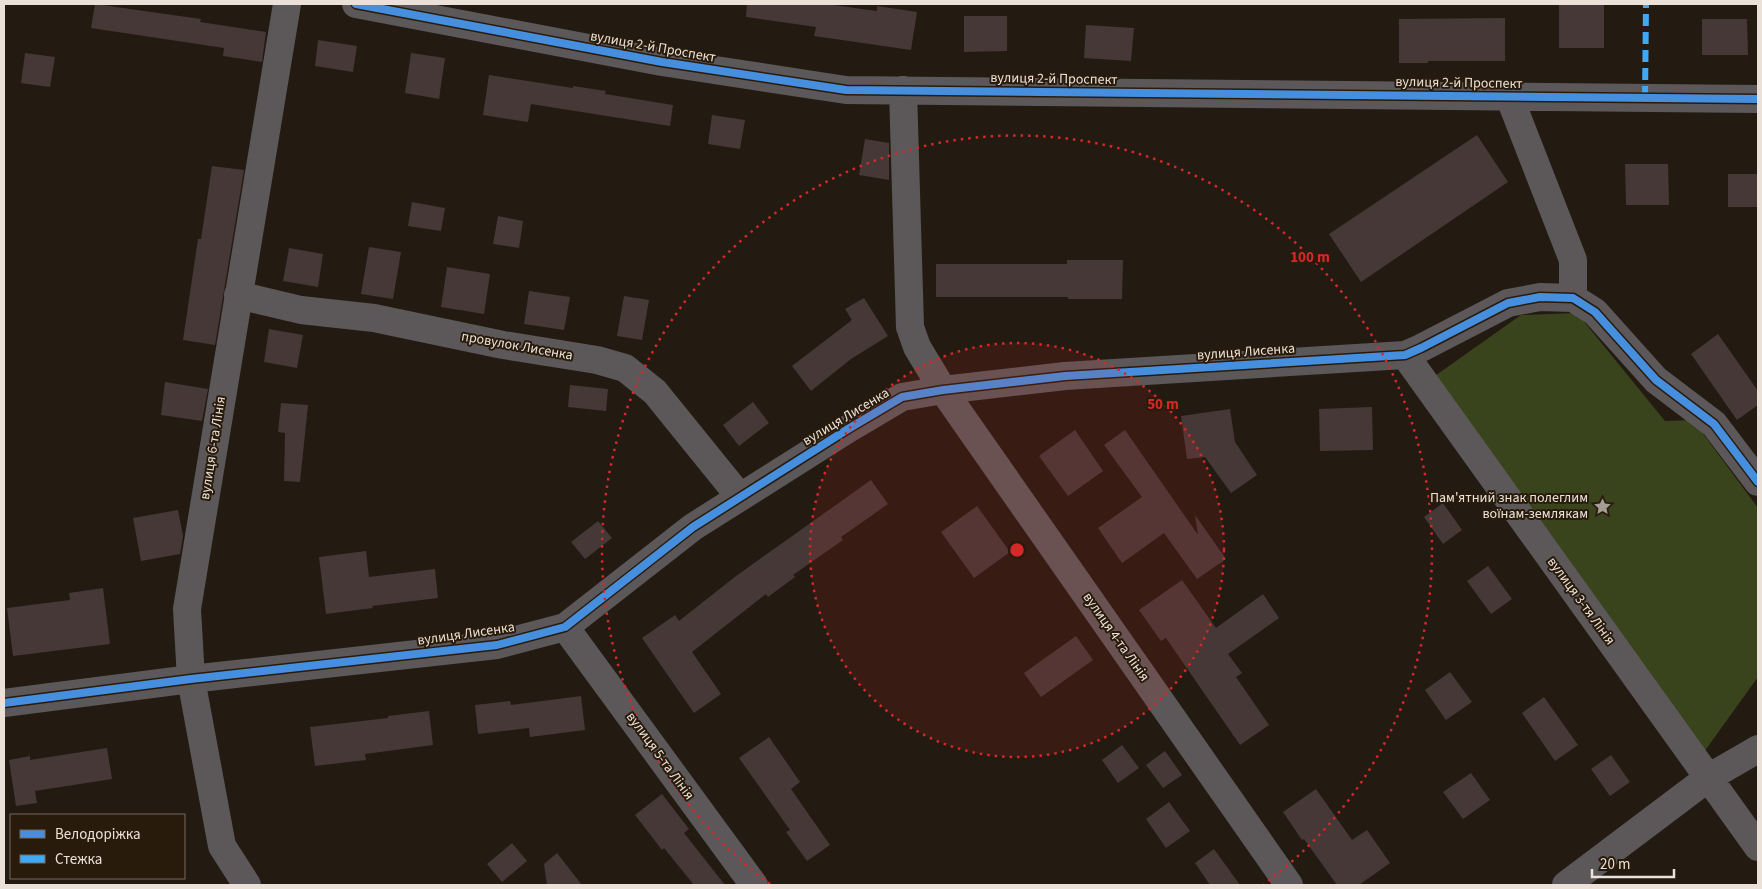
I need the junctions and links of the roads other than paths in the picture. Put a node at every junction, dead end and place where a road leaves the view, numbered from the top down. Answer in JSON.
{"nodes":[{"id":1,"x":287,"y":4,"type":"edge"},
{"id":2,"x":356,"y":4,"type":"edge"},
{"id":3,"x":903,"y":90,"type":"junction"},
{"id":4,"x":1509,"y":96,"type":"junction"},
{"id":5,"x":1758,"y":99,"type":"edge"},
{"id":6,"x":238,"y":296,"type":"junction"},
{"id":7,"x":1573,"y":298,"type":"junction"},
{"id":8,"x":1405,"y":355,"type":"junction"},
{"id":9,"x":943,"y":390,"type":"junction"},
{"id":10,"x":1754,"y":469,"type":"edge"},
{"id":11,"x":740,"y":497,"type":"junction"},
{"id":12,"x":565,"y":627,"type":"junction"},
{"id":13,"x":191,"y":679,"type":"junction"},
{"id":14,"x":4,"y":703,"type":"edge"},
{"id":15,"x":1758,"y":749,"type":"edge"},
{"id":16,"x":1708,"y":778,"type":"junction"},
{"id":17,"x":1758,"y":847,"type":"edge"},
{"id":18,"x":247,"y":885,"type":"edge"},
{"id":19,"x":754,"y":885,"type":"edge"},
{"id":20,"x":1290,"y":885,"type":"edge"},
{"id":21,"x":1566,"y":885,"type":"edge"}],
"edges":[{"from":1,"to":6,"type":"street","name":"вулиця 6-та Лінія"},
{"from":2,"to":3,"type":"street","name":"вулиця 2-й Проспект"},
{"from":3,"to":4,"type":"street","name":"вулиця 2-й Проспект"},
{"from":3,"to":9,"type":"street","name":"вулиця 4-та Лінія"},
{"from":4,"to":5,"type":"street","name":"вулиця 2-й Проспект"},
{"from":4,"to":7,"type":"street"},
{"from":6,"to":11,"type":"street","name":"провулок Лисенка"},
{"from":6,"to":13,"type":"street","name":"вулиця 6-та Лінія"},
{"from":7,"to":8,"type":"street","name":"вулиця Лисенка"},
{"from":7,"to":10,"type":"street"},
{"from":8,"to":9,"type":"street","name":"вулиця Лисенка"},
{"from":8,"to":16,"type":"street","name":"вулиця 3-тя Лінія"},
{"from":9,"to":11,"type":"street","name":"вулиця Лисенка"},
{"from":9,"to":20,"type":"street","name":"вулиця 4-та Лінія"},
{"from":11,"to":12,"type":"street","name":"вулиця Лисенка"},
{"from":12,"to":13,"type":"street","name":"вулиця Лисенка"},
{"from":12,"to":19,"type":"street","name":"вулиця 5-та Лінія"},
{"from":13,"to":14,"type":"street","name":"вулиця Лисенка"},
{"from":13,"to":18,"type":"street","name":"вулиця 6-та Лінія"},
{"from":15,"to":16,"type":"street"},
{"from":16,"to":17,"type":"street","name":"вулиця 3-тя Лінія"},
{"from":16,"to":21,"type":"street"}]}
